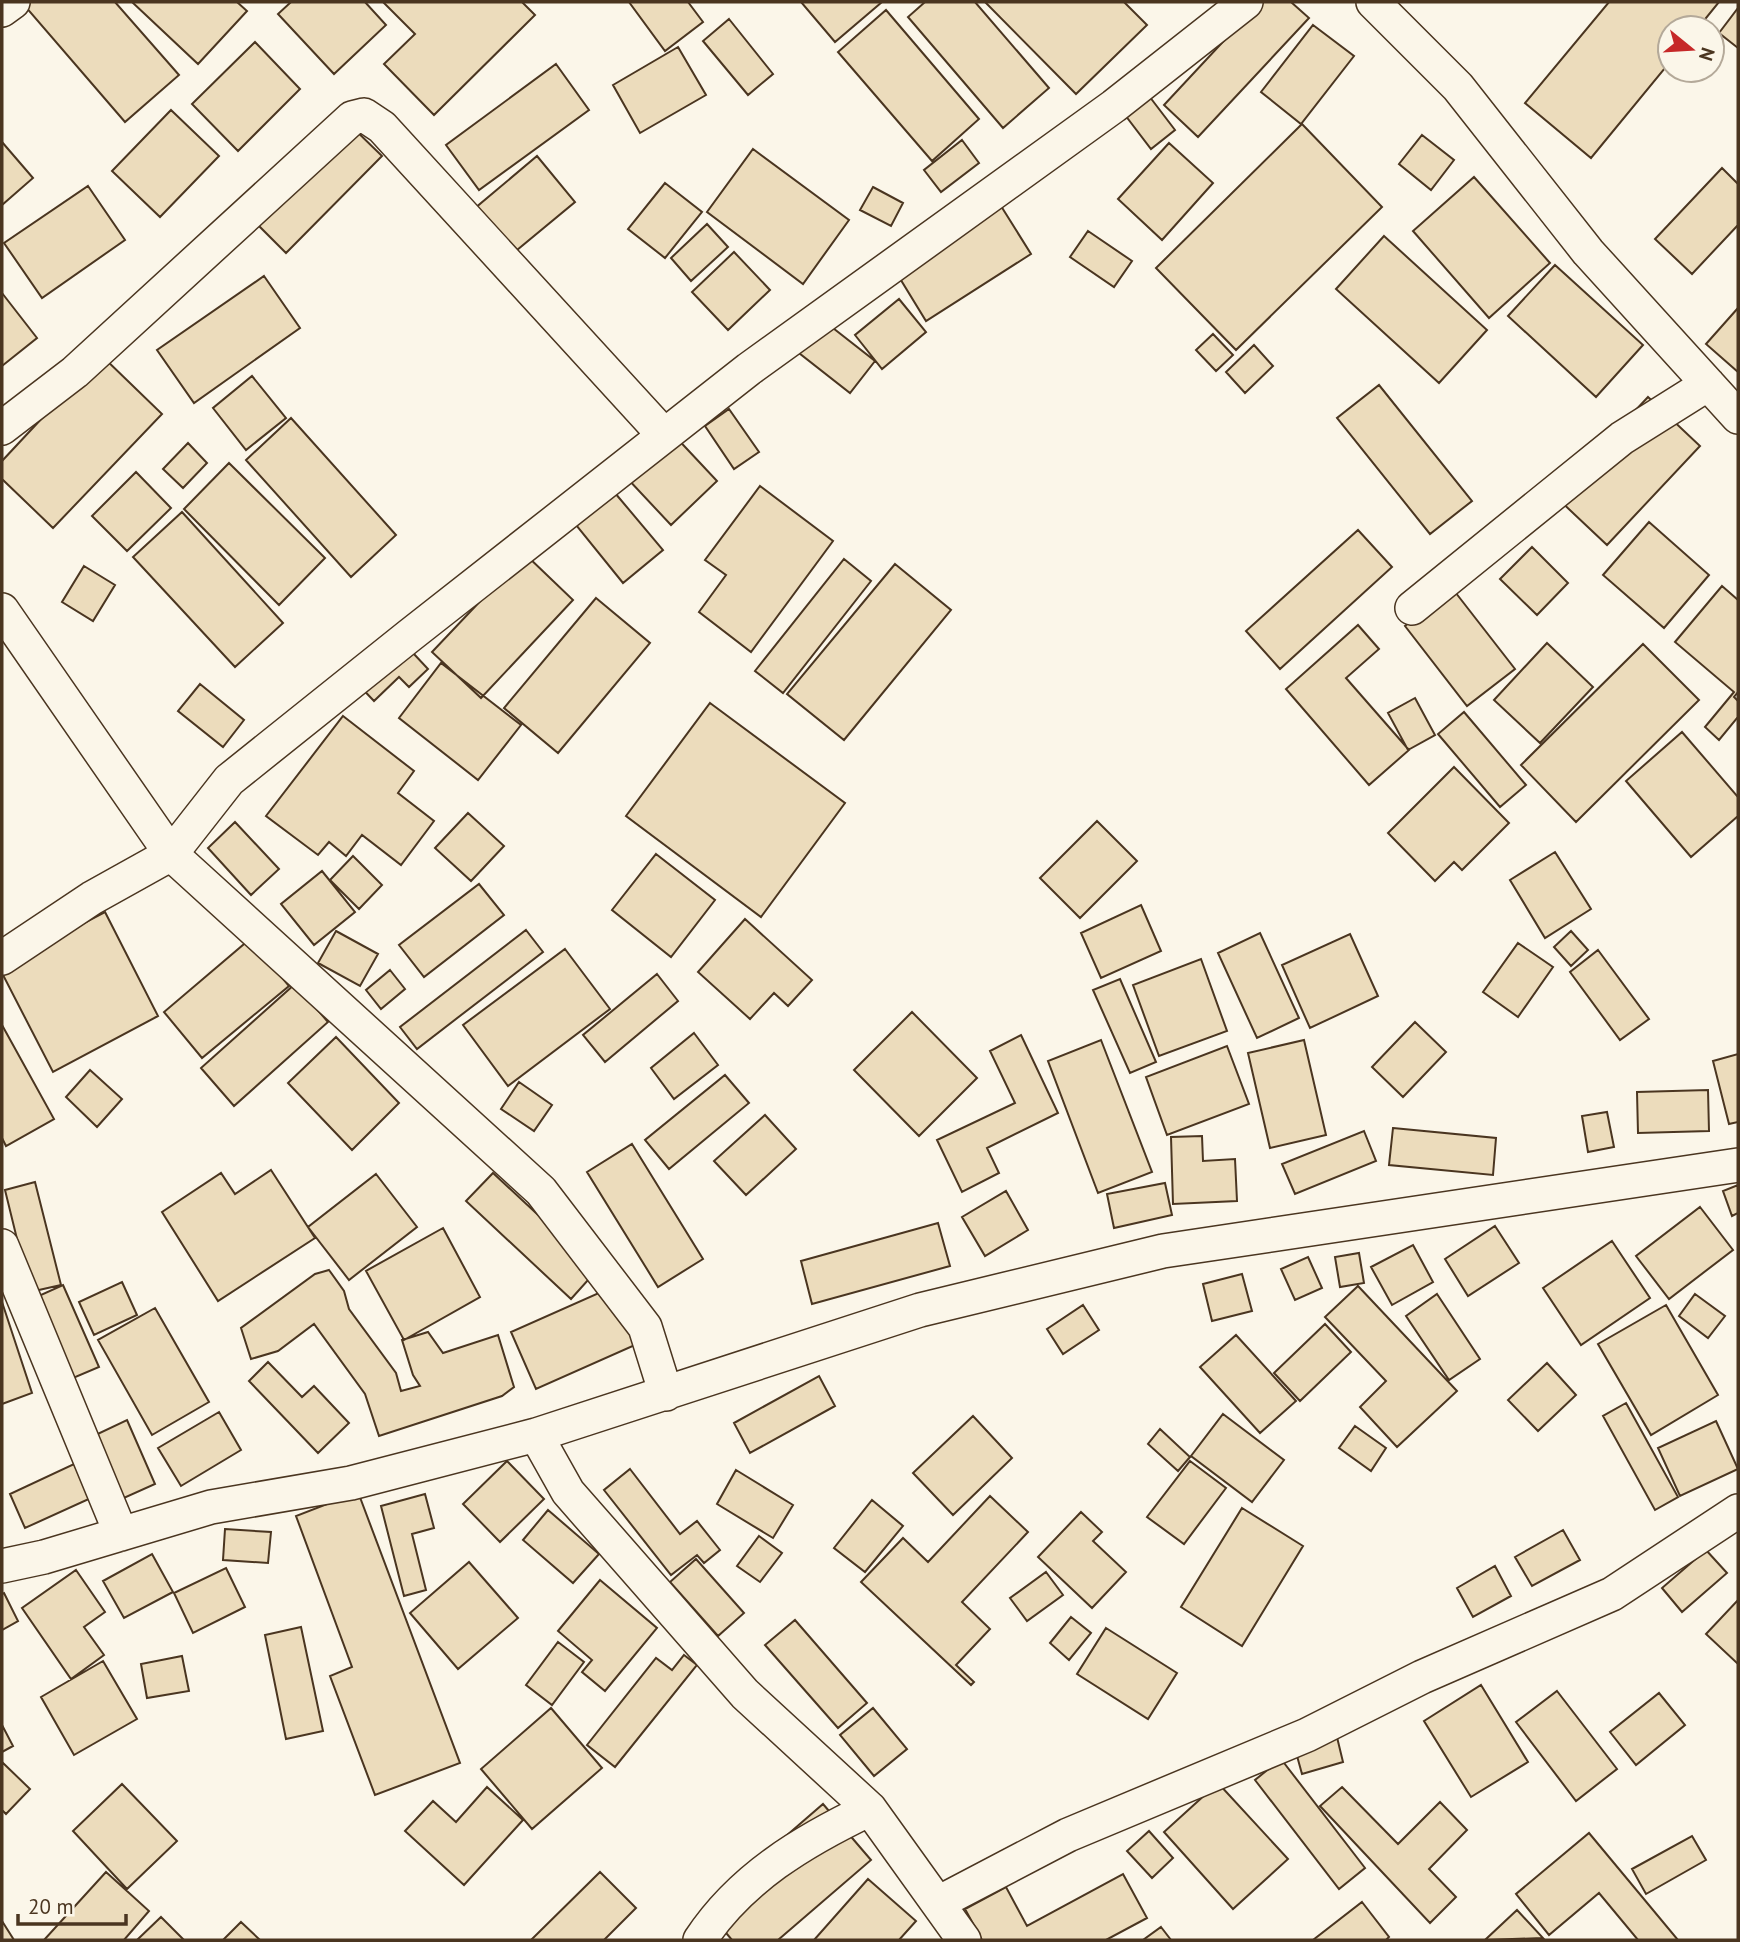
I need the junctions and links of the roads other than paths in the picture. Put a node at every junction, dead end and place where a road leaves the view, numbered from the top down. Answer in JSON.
{"nodes":[{"id":1,"x":13,"y":2,"type":"edge"},
{"id":2,"x":1373,"y":2,"type":"edge"},
{"id":3,"x":1227,"y":7,"type":"edge"},
{"id":4,"x":2,"y":10,"type":"edge"},
{"id":5,"x":1708,"y":384,"type":"junction"},
{"id":6,"x":1738,"y":417,"type":"edge"},
{"id":7,"x":2,"y":428,"type":"edge"},
{"id":8,"x":664,"y":435,"type":"junction"},
{"id":9,"x":1412,"y":608,"type":"dead end"},
{"id":10,"x":2,"y":610,"type":"edge"},
{"id":11,"x":171,"y":855,"type":"junction"},
{"id":12,"x":2,"y":958,"type":"edge"},
{"id":13,"x":1738,"y":1165,"type":"edge"},
{"id":14,"x":2,"y":1246,"type":"edge"},
{"id":15,"x":666,"y":1394,"type":"junction"},
{"id":16,"x":536,"y":1435,"type":"junction"},
{"id":17,"x":1738,"y":1511,"type":"edge"},
{"id":18,"x":121,"y":1534,"type":"junction"},
{"id":19,"x":2,"y":1566,"type":"edge"},
{"id":20,"x":870,"y":1809,"type":"junction"},
{"id":21,"x":940,"y":1902,"type":"junction"},
{"id":22,"x":700,"y":1940,"type":"edge"},
{"id":23,"x":964,"y":1940,"type":"edge"}],
"edges":[{"from":1,"to":4,"type":"street"},
{"from":2,"to":5,"type":"street"},
{"from":3,"to":8,"type":"street"},
{"from":5,"to":6,"type":"street"},
{"from":5,"to":9,"type":"street"},
{"from":7,"to":8,"type":"street"},
{"from":8,"to":11,"type":"street"},
{"from":10,"to":11,"type":"street"},
{"from":11,"to":12,"type":"street"},
{"from":11,"to":15,"type":"street"},
{"from":13,"to":15,"type":"street"},
{"from":14,"to":18,"type":"street"},
{"from":15,"to":16,"type":"street"},
{"from":16,"to":18,"type":"street"},
{"from":16,"to":20,"type":"street"},
{"from":17,"to":21,"type":"street"},
{"from":18,"to":19,"type":"street"},
{"from":20,"to":21,"type":"street"},
{"from":20,"to":22,"type":"street"},
{"from":21,"to":23,"type":"street"}]}
